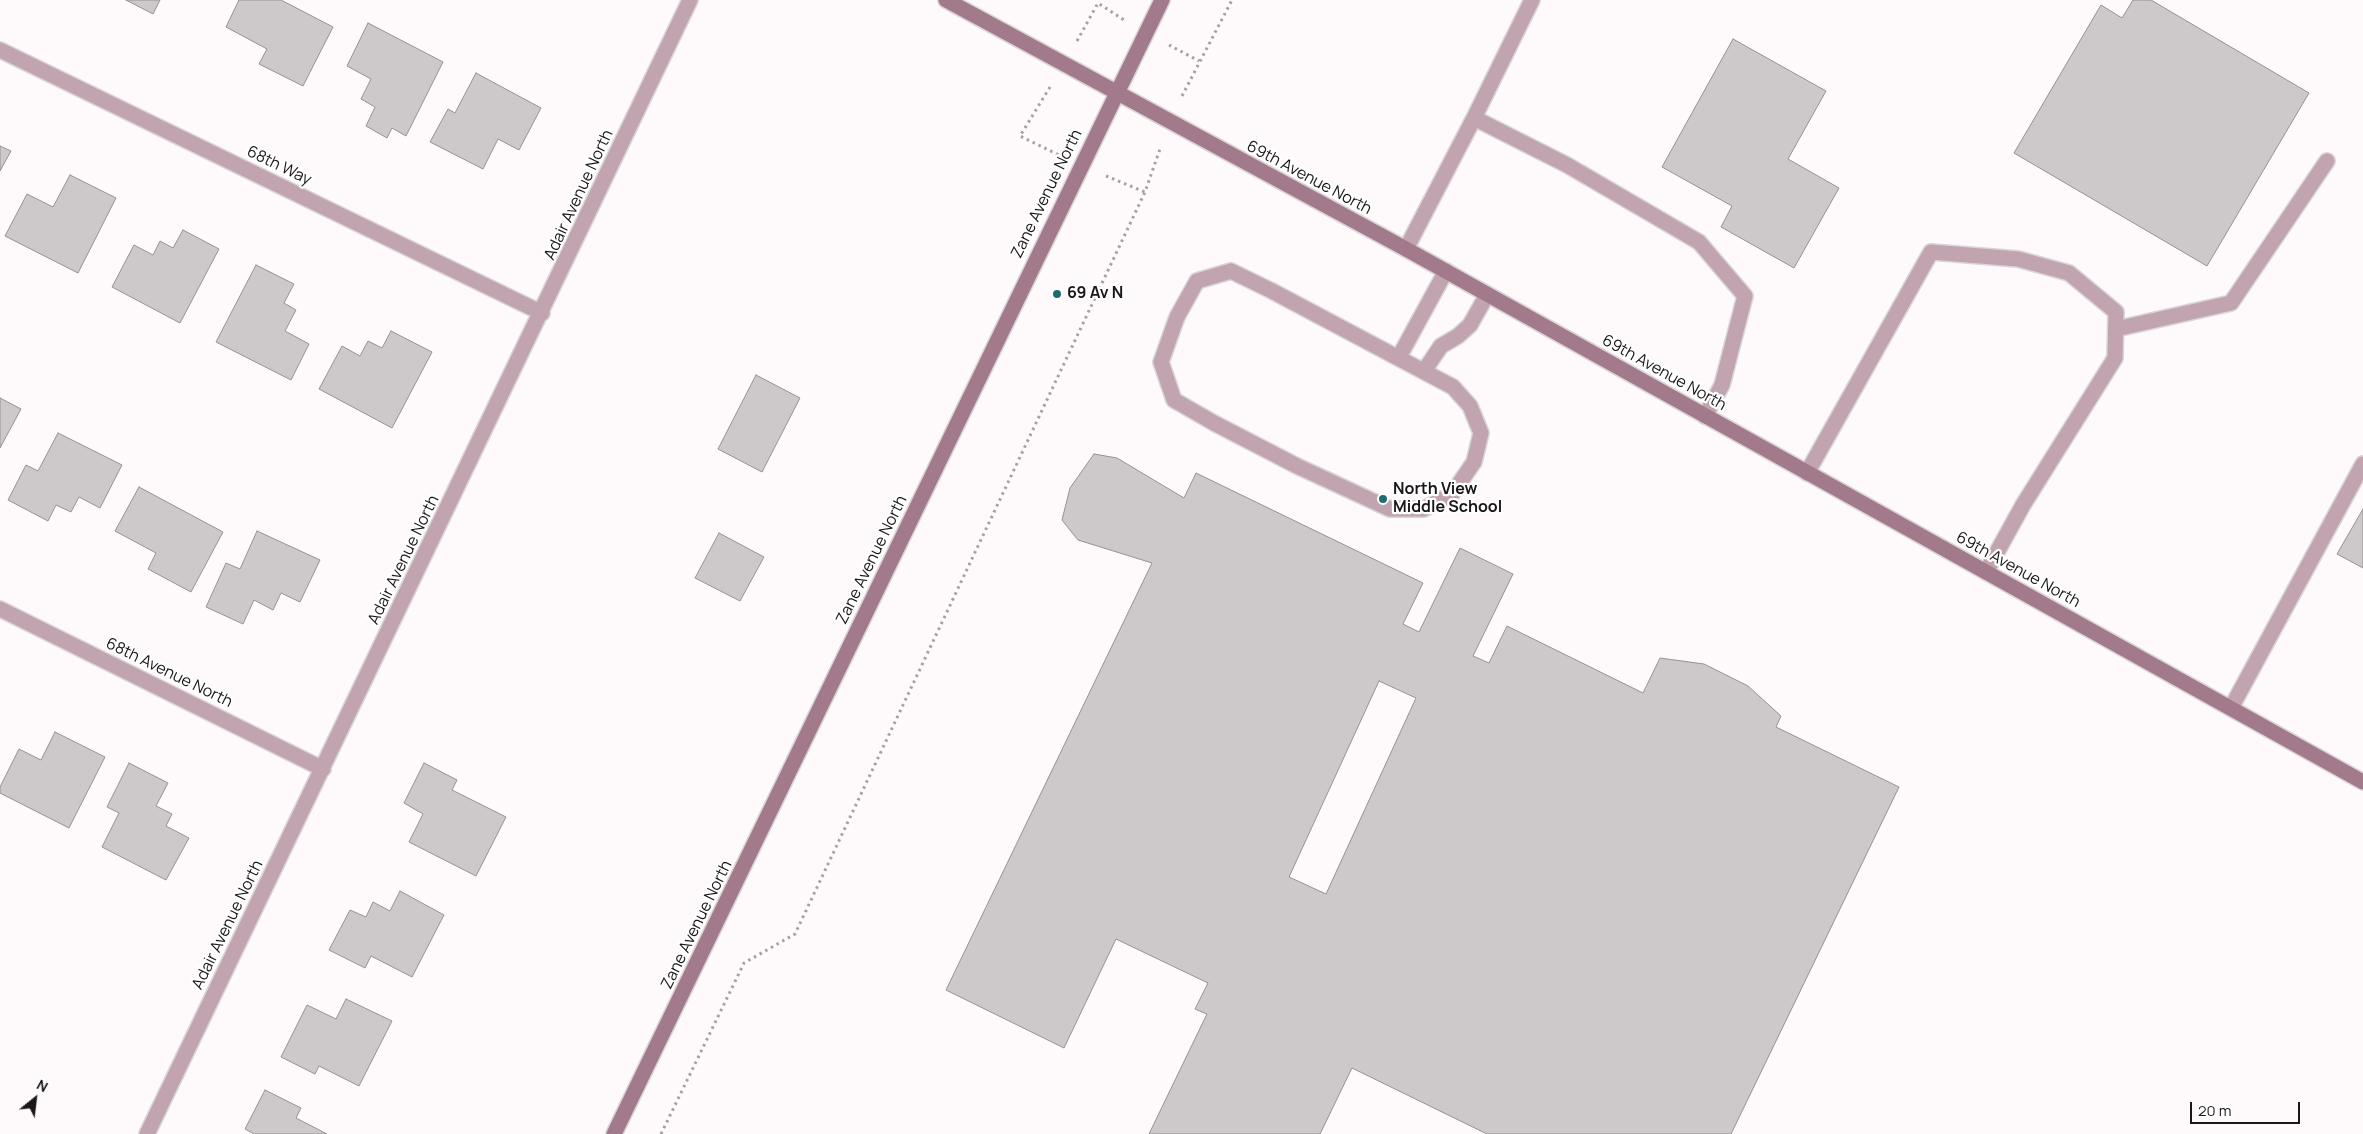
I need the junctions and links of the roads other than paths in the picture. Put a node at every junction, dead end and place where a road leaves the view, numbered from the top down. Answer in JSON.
{"nodes":[{"id":1,"x":690,"y":0,"type":"edge"},
{"id":2,"x":946,"y":0,"type":"edge"},
{"id":3,"x":1162,"y":0,"type":"edge"},
{"id":4,"x":1532,"y":0,"type":"edge"},
{"id":5,"x":0,"y":50,"type":"edge"},
{"id":6,"x":1115,"y":93,"type":"junction"},
{"id":7,"x":1474,"y":118,"type":"junction"},
{"id":8,"x":2327,"y":161,"type":"dead end"},
{"id":9,"x":1406,"y":249,"type":"junction"},
{"id":10,"x":1446,"y":271,"type":"junction"},
{"id":11,"x":1486,"y":295,"type":"junction"},
{"id":12,"x":542,"y":313,"type":"junction"},
{"id":13,"x":2116,"y":329,"type":"junction"},
{"id":14,"x":1399,"y":357,"type":"junction"},
{"id":15,"x":1424,"y":371,"type":"junction"},
{"id":16,"x":1704,"y":416,"type":"junction"},
{"id":17,"x":2363,"y":464,"type":"edge"},
{"id":18,"x":1807,"y":473,"type":"junction"},
{"id":19,"x":1986,"y":572,"type":"junction"},
{"id":20,"x":0,"y":609,"type":"edge"},
{"id":21,"x":2231,"y":708,"type":"junction"},
{"id":22,"x":323,"y":768,"type":"junction"},
{"id":23,"x":2363,"y":782,"type":"edge"},
{"id":24,"x":147,"y":1134,"type":"edge"},
{"id":25,"x":614,"y":1134,"type":"edge"}],
"edges":[{"from":1,"to":12,"type":"street","name":"Adair Avenue North"},
{"from":2,"to":6,"type":"street","name":"69th Avenue North"},
{"from":3,"to":6,"type":"street","name":"Zane Avenue North"},
{"from":4,"to":7,"type":"street"},
{"from":5,"to":12,"type":"street","name":"68th Way"},
{"from":6,"to":9,"type":"street","name":"69th Avenue North"},
{"from":6,"to":25,"type":"street","name":"Zane Avenue North"},
{"from":7,"to":9,"type":"street"},
{"from":7,"to":16,"type":"street"},
{"from":8,"to":13,"type":"street"},
{"from":9,"to":10,"type":"street","name":"69th Avenue North"},
{"from":10,"to":11,"type":"street","name":"69th Avenue North"},
{"from":10,"to":14,"type":"street"},
{"from":11,"to":15,"type":"street"},
{"from":11,"to":16,"type":"street","name":"69th Avenue North"},
{"from":12,"to":22,"type":"street","name":"Adair Avenue North"},
{"from":13,"to":18,"type":"street"},
{"from":13,"to":19,"type":"street"},
{"from":14,"to":15,"type":"street"},
{"from":14,"to":15,"type":"street"},
{"from":16,"to":18,"type":"street","name":"69th Avenue North"},
{"from":17,"to":21,"type":"street"},
{"from":18,"to":19,"type":"street","name":"69th Avenue North"},
{"from":19,"to":21,"type":"street","name":"69th Avenue North"},
{"from":20,"to":22,"type":"street","name":"68th Avenue North"},
{"from":21,"to":23,"type":"street","name":"69th Avenue North"},
{"from":22,"to":24,"type":"street","name":"Adair Avenue North"}]}
